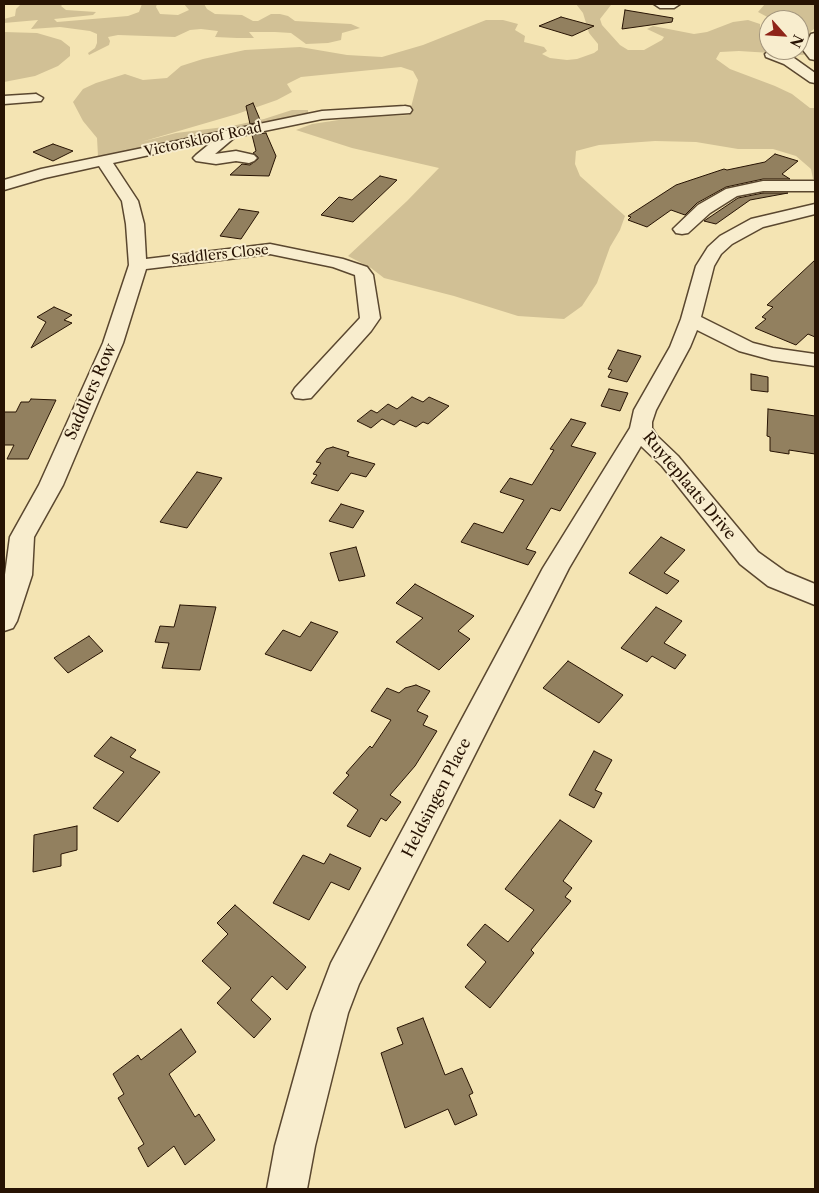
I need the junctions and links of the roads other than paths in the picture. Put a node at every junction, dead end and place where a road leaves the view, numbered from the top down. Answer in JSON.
{"nodes":[{"id":1,"x":815,"y":37,"type":"edge"},
{"id":2,"x":815,"y":56,"type":"edge"},
{"id":3,"x":789,"y":61,"type":"joint"},
{"id":4,"x":815,"y":79,"type":"edge"},
{"id":5,"x":36,"y":98,"type":"dead end"},
{"id":6,"x":4,"y":100,"type":"edge"},
{"id":7,"x":404,"y":110,"type":"dead end"},
{"id":8,"x":232,"y":133,"type":"junction"},
{"id":9,"x":249,"y":158,"type":"dead end"},
{"id":10,"x":104,"y":161,"type":"junction"},
{"id":11,"x":4,"y":185,"type":"edge"},
{"id":12,"x":815,"y":186,"type":"edge"},
{"id":13,"x":732,"y":192,"type":"junction"},
{"id":14,"x":815,"y":209,"type":"edge"},
{"id":15,"x":793,"y":213,"type":"junction"},
{"id":16,"x":682,"y":229,"type":"dead end"},
{"id":17,"x":138,"y":265,"type":"junction"},
{"id":18,"x":691,"y":319,"type":"junction"},
{"id":19,"x":815,"y":360,"type":"edge"},
{"id":20,"x":303,"y":393,"type":"dead end"},
{"id":21,"x":641,"y":428,"type":"junction"},
{"id":22,"x":13,"y":538,"type":"edge"},
{"id":23,"x":815,"y":595,"type":"edge"},
{"id":24,"x":4,"y":621,"type":"edge"},
{"id":25,"x":287,"y":1189,"type":"edge"}],
"edges":[{"from":1,"to":2,"type":"street"},
{"from":2,"to":3,"type":"street"},
{"from":3,"to":4,"type":"street"},
{"from":5,"to":6,"type":"street"},
{"from":7,"to":8,"type":"street","name":"Victorskloof Road"},
{"from":8,"to":9,"type":"street"},
{"from":8,"to":10,"type":"street","name":"Victorskloof Road"},
{"from":10,"to":11,"type":"street","name":"Victorskloof Road"},
{"from":10,"to":17,"type":"street","name":"Saddlers Row"},
{"from":12,"to":13,"type":"street"},
{"from":13,"to":15,"type":"street"},
{"from":13,"to":16,"type":"street"},
{"from":14,"to":15,"type":"street","name":"Ruyteplaats Drive"},
{"from":15,"to":18,"type":"street","name":"Ruyteplaats Drive"},
{"from":17,"to":20,"type":"street","name":"Saddlers Close"},
{"from":17,"to":22,"type":"street","name":"Saddlers Row"},
{"from":18,"to":19,"type":"street"},
{"from":18,"to":21,"type":"street","name":"Ruyteplaats Drive"},
{"from":21,"to":23,"type":"street","name":"Ruyteplaats Drive"},
{"from":21,"to":25,"type":"street","name":"Heldsingen Place"},
{"from":22,"to":24,"type":"street","name":"Saddlers Row"}]}
